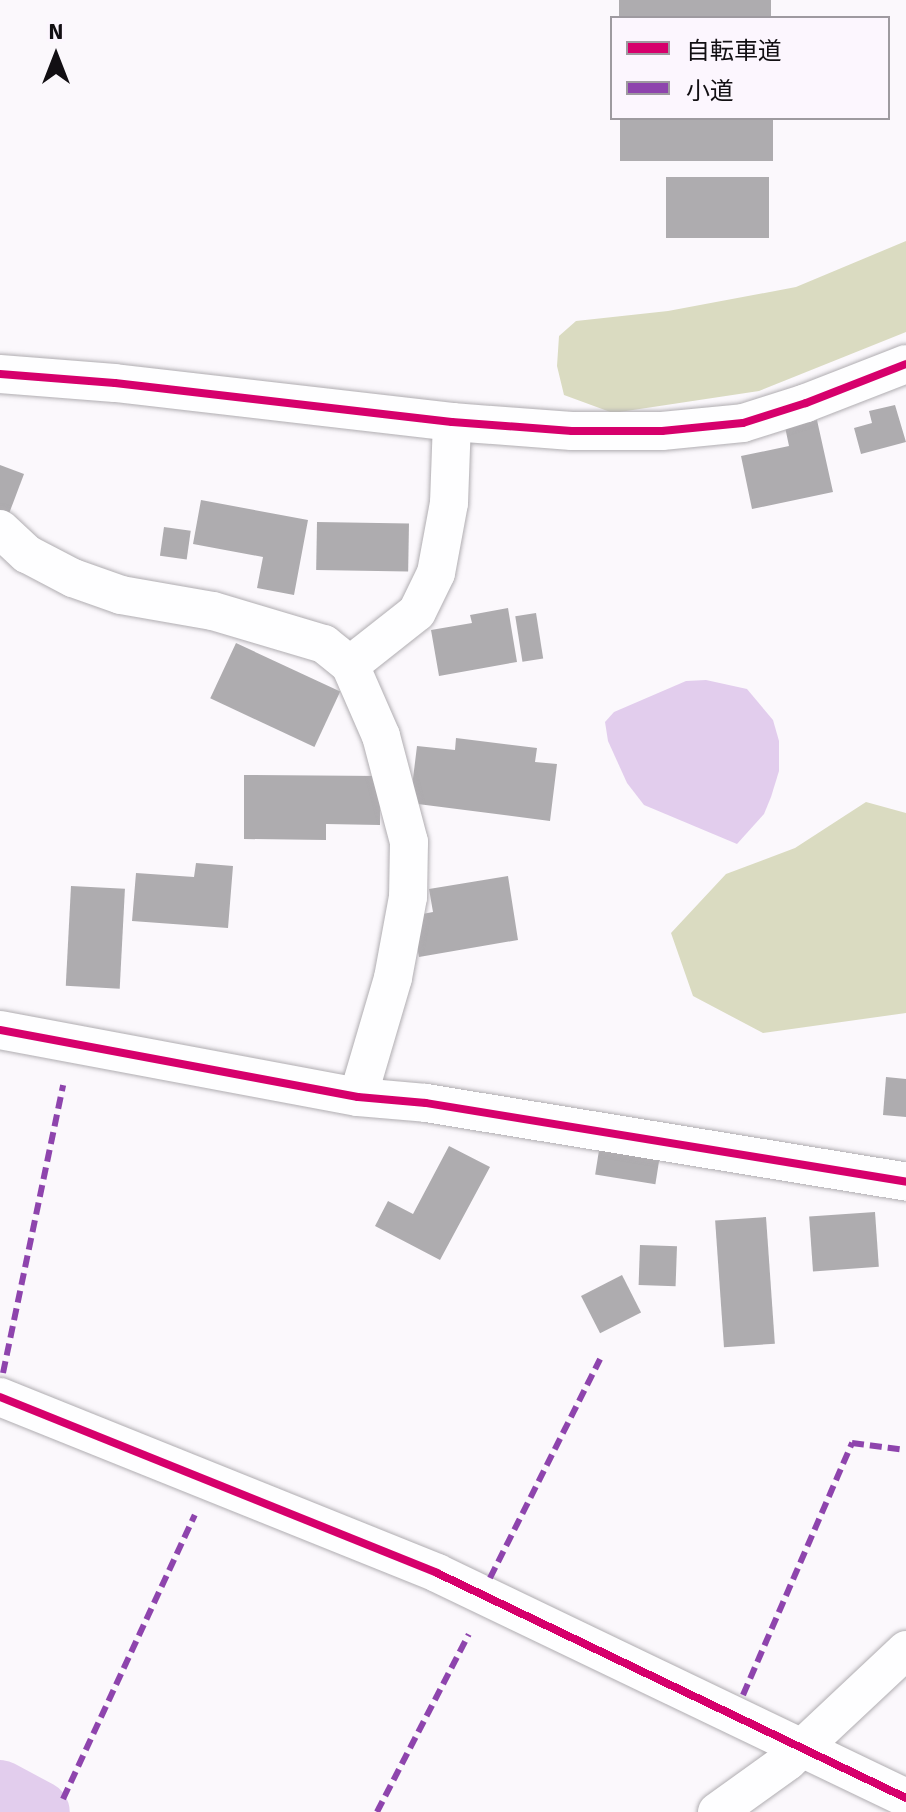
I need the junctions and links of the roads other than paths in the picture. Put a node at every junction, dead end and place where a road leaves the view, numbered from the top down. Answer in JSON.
{"nodes":[{"id":1,"x":906,"y":364,"type":"edge"},
{"id":2,"x":0,"y":374,"type":"edge"},
{"id":3,"x":452,"y":422,"type":"junction"},
{"id":4,"x":0,"y":529,"type":"edge"},
{"id":5,"x":350,"y":665,"type":"junction"},
{"id":6,"x":0,"y":1030,"type":"edge"},
{"id":7,"x":358,"y":1097,"type":"junction"},
{"id":8,"x":906,"y":1182,"type":"edge"},
{"id":9,"x":0,"y":1397,"type":"edge"},
{"id":10,"x":906,"y":1650,"type":"edge"},
{"id":11,"x":803,"y":1748,"type":"junction"},
{"id":12,"x":906,"y":1798,"type":"edge"},
{"id":13,"x":717,"y":1812,"type":"edge"}],
"edges":[{"from":1,"to":3,"type":"street"},
{"from":2,"to":3,"type":"street"},
{"from":3,"to":5,"type":"street"},
{"from":4,"to":5,"type":"street"},
{"from":5,"to":7,"type":"street"},
{"from":6,"to":7,"type":"street"},
{"from":7,"to":8,"type":"street"},
{"from":9,"to":11,"type":"street"},
{"from":10,"to":11,"type":"street"},
{"from":11,"to":12,"type":"street"},
{"from":11,"to":13,"type":"street"}]}
